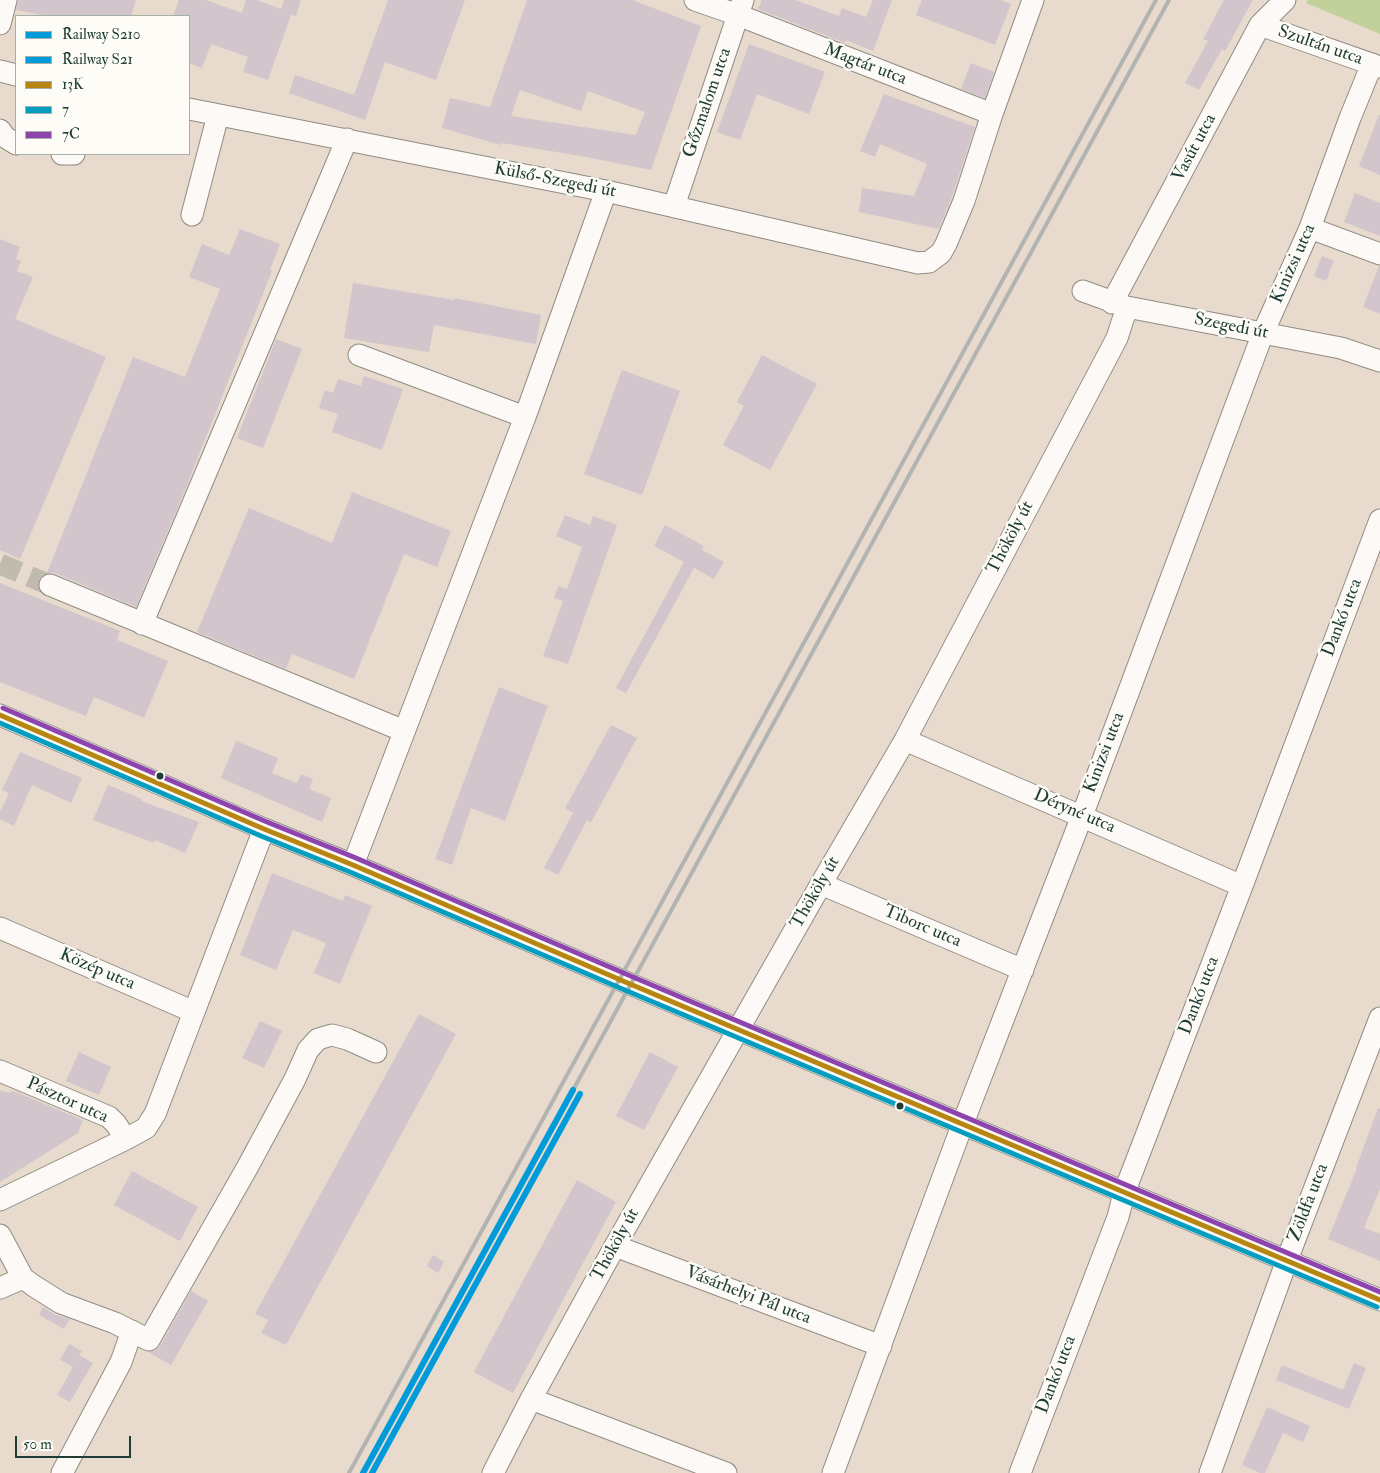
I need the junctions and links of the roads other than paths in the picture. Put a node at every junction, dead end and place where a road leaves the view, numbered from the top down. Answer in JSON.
{"nodes":[{"id":1,"x":6,"y":0,"type":"edge"},
{"id":2,"x":695,"y":0,"type":"edge"},
{"id":3,"x":1033,"y":0,"type":"edge"},
{"id":4,"x":1283,"y":1,"type":"edge"},
{"id":5,"x":741,"y":7,"type":"edge"},
{"id":6,"x":0,"y":24,"type":"edge"},
{"id":7,"x":1260,"y":25,"type":"junction"},
{"id":8,"x":1376,"y":66,"type":"edge"},
{"id":9,"x":0,"y":71,"type":"edge"},
{"id":10,"x":15,"y":75,"type":"edge"},
{"id":11,"x":190,"y":109,"type":"edge"},
{"id":12,"x":992,"y":114,"type":"junction"},
{"id":13,"x":218,"y":115,"type":"junction"},
{"id":14,"x":0,"y":130,"type":"edge"},
{"id":15,"x":346,"y":139,"type":"junction"},
{"id":16,"x":15,"y":143,"type":"edge"},
{"id":17,"x":606,"y":191,"type":"junction"},
{"id":18,"x":674,"y":206,"type":"junction"},
{"id":19,"x":192,"y":215,"type":"dead end"},
{"id":20,"x":1310,"y":228,"type":"junction"},
{"id":21,"x":1380,"y":254,"type":"edge"},
{"id":22,"x":1083,"y":291,"type":"dead end"},
{"id":23,"x":1120,"y":305,"type":"junction"},
{"id":24,"x":1263,"y":332,"type":"junction"},
{"id":25,"x":359,"y":356,"type":"dead end"},
{"id":26,"x":1380,"y":361,"type":"edge"},
{"id":27,"x":525,"y":417,"type":"junction"},
{"id":28,"x":1380,"y":520,"type":"edge"},
{"id":29,"x":50,"y":585,"type":"tunnel mouth"},
{"id":30,"x":142,"y":624,"type":"junction"},
{"id":31,"x":0,"y":716,"type":"edge"},
{"id":32,"x":404,"y":731,"type":"junction"},
{"id":33,"x":905,"y":740,"type":"junction"},
{"id":34,"x":1082,"y":816,"type":"junction"},
{"id":35,"x":264,"y":829,"type":"junction"},
{"id":36,"x":353,"y":865,"type":"junction"},
{"id":37,"x":821,"y":884,"type":"junction"},
{"id":38,"x":1242,"y":886,"type":"junction"},
{"id":39,"x":0,"y":928,"type":"edge"},
{"id":40,"x":1023,"y":970,"type":"junction"},
{"id":41,"x":194,"y":1012,"type":"junction"},
{"id":42,"x":1380,"y":1018,"type":"edge"},
{"id":43,"x":738,"y":1030,"type":"junction"},
{"id":44,"x":376,"y":1052,"type":"dead end"},
{"id":45,"x":0,"y":1071,"type":"edge"},
{"id":46,"x":963,"y":1123,"type":"junction"},
{"id":47,"x":126,"y":1139,"type":"junction"},
{"id":48,"x":1124,"y":1193,"type":"junction"},
{"id":49,"x":0,"y":1200,"type":"edge"},
{"id":50,"x":0,"y":1235,"type":"edge"},
{"id":51,"x":615,"y":1246,"type":"junction"},
{"id":52,"x":1287,"y":1260,"type":"junction"},
{"id":53,"x":23,"y":1278,"type":"junction"},
{"id":54,"x":0,"y":1288,"type":"edge"},
{"id":55,"x":1380,"y":1300,"type":"edge"},
{"id":56,"x":132,"y":1331,"type":"junction"},
{"id":57,"x":880,"y":1346,"type":"junction"},
{"id":58,"x":531,"y":1399,"type":"junction"},
{"id":59,"x":62,"y":1473,"type":"edge"},
{"id":60,"x":493,"y":1473,"type":"edge"},
{"id":61,"x":726,"y":1473,"type":"edge"},
{"id":62,"x":833,"y":1473,"type":"edge"},
{"id":63,"x":1020,"y":1473,"type":"edge"},
{"id":64,"x":1210,"y":1473,"type":"edge"}],
"edges":[{"from":1,"to":6,"type":"street"},
{"from":2,"to":5,"type":"street","name":"Magtár utca"},
{"from":3,"to":12,"type":"street"},
{"from":4,"to":7,"type":"street","name":"Vasút utca"},
{"from":5,"to":12,"type":"street","name":"Magtár utca"},
{"from":5,"to":18,"type":"street","name":"Gőzmalom utca"},
{"from":7,"to":8,"type":"street","name":"Szultán utca"},
{"from":7,"to":23,"type":"street","name":"Vasút utca"},
{"from":8,"to":20,"type":"street","name":"Kinizsi utca"},
{"from":9,"to":10,"type":"street"},
{"from":11,"to":13,"type":"street","name":"Külső-Szegedi út"},
{"from":12,"to":18,"type":"street","name":"Külső-Szegedi út"},
{"from":13,"to":15,"type":"street","name":"Külső-Szegedi út"},
{"from":13,"to":19,"type":"street"},
{"from":14,"to":16,"type":"street"},
{"from":15,"to":17,"type":"street","name":"Külső-Szegedi út"},
{"from":15,"to":30,"type":"street"},
{"from":17,"to":18,"type":"street","name":"Külső-Szegedi út"},
{"from":17,"to":27,"type":"street"},
{"from":20,"to":21,"type":"street"},
{"from":20,"to":24,"type":"street","name":"Kinizsi utca"},
{"from":22,"to":23,"type":"street","name":"Szegedi út"},
{"from":23,"to":24,"type":"street","name":"Szegedi út"},
{"from":23,"to":33,"type":"street","name":"Thököly út"},
{"from":24,"to":26,"type":"street","name":"Szegedi út"},
{"from":24,"to":34,"type":"street","name":"Kinizsi utca"},
{"from":25,"to":27,"type":"street"},
{"from":27,"to":32,"type":"street"},
{"from":28,"to":38,"type":"street","name":"Dankó utca"},
{"from":29,"to":30,"type":"street"},
{"from":30,"to":32,"type":"street"},
{"from":31,"to":35,"type":"street"},
{"from":32,"to":36,"type":"street"},
{"from":33,"to":34,"type":"street","name":"Déryné utca"},
{"from":33,"to":37,"type":"street","name":"Thököly út"},
{"from":34,"to":38,"type":"street","name":"Déryné utca"},
{"from":34,"to":40,"type":"street","name":"Kinizsi utca"},
{"from":35,"to":36,"type":"street"},
{"from":35,"to":41,"type":"street"},
{"from":36,"to":43,"type":"street"},
{"from":37,"to":40,"type":"street","name":"Tiborc utca"},
{"from":37,"to":43,"type":"street","name":"Thököly út"},
{"from":38,"to":48,"type":"street","name":"Dankó utca"},
{"from":39,"to":41,"type":"street","name":"Közép utca"},
{"from":40,"to":46,"type":"street","name":"Kinizsi utca"},
{"from":41,"to":47,"type":"street"},
{"from":42,"to":52,"type":"street","name":"Zöldfa utca"},
{"from":43,"to":46,"type":"street"},
{"from":43,"to":51,"type":"street","name":"Thököly út"},
{"from":44,"to":56,"type":"street"},
{"from":45,"to":47,"type":"street","name":"Pásztor utca"},
{"from":46,"to":48,"type":"street"},
{"from":46,"to":57,"type":"street","name":"Kinizsi utca"},
{"from":47,"to":49,"type":"street"},
{"from":48,"to":52,"type":"street"},
{"from":48,"to":63,"type":"street","name":"Dankó utca"},
{"from":50,"to":53,"type":"street"},
{"from":51,"to":57,"type":"street","name":"Vásárhelyi Pál utca"},
{"from":51,"to":58,"type":"street","name":"Thököly út"},
{"from":52,"to":55,"type":"street"},
{"from":52,"to":64,"type":"street","name":"Zöldfa utca"},
{"from":53,"to":54,"type":"street"},
{"from":53,"to":56,"type":"street"},
{"from":56,"to":59,"type":"street"},
{"from":57,"to":62,"type":"street","name":"Kinizsi utca"},
{"from":58,"to":60,"type":"street","name":"Thököly út"},
{"from":58,"to":61,"type":"street"}]}
